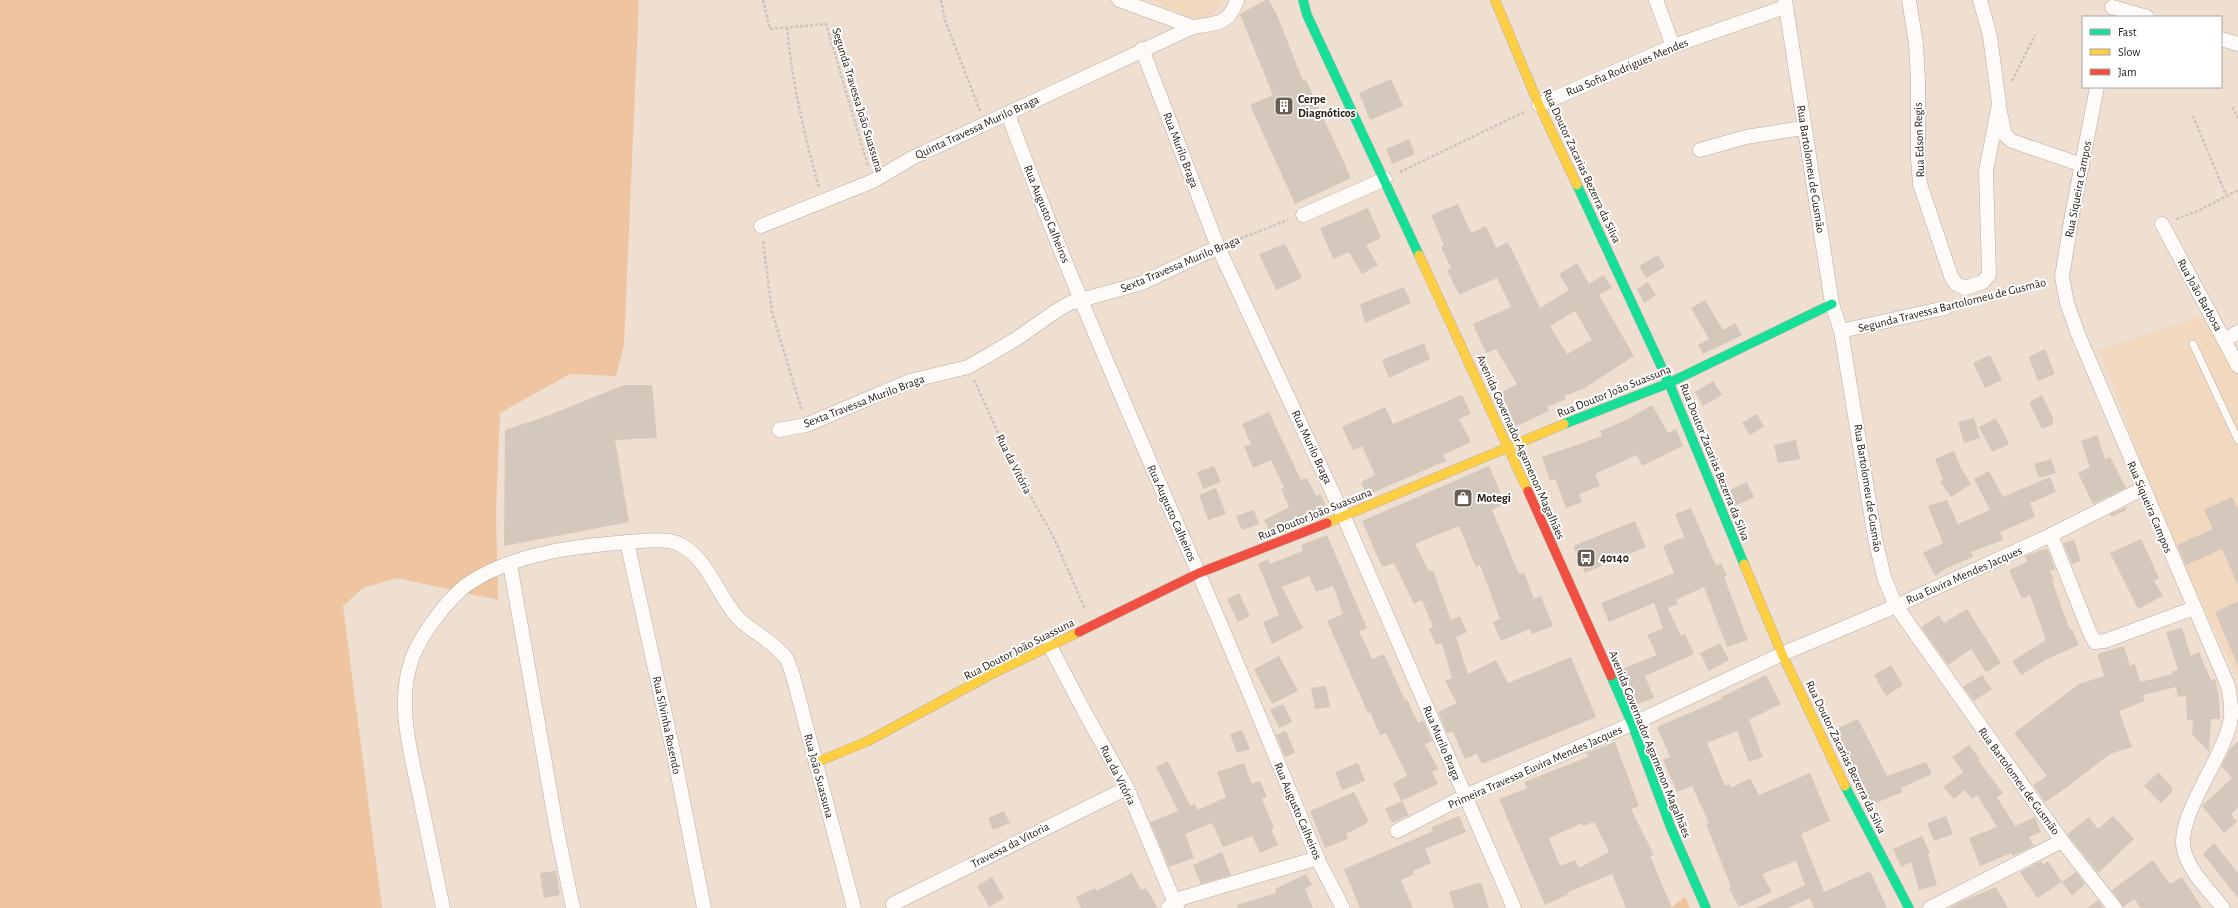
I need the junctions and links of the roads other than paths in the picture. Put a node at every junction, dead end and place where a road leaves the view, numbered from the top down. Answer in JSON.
{"nodes":[{"id":1,"x":1119,"y":0,"type":"edge"},
{"id":2,"x":1236,"y":0,"type":"edge"},
{"id":3,"x":1302,"y":0,"type":"edge"},
{"id":4,"x":1496,"y":0,"type":"edge"},
{"id":5,"x":1656,"y":0,"type":"edge"},
{"id":6,"x":1909,"y":0,"type":"edge"},
{"id":7,"x":1980,"y":0,"type":"edge"},
{"id":8,"x":1785,"y":4,"type":"edge"},
{"id":9,"x":2112,"y":8,"type":"edge"},
{"id":10,"x":2143,"y":16,"type":"edge"},
{"id":11,"x":1192,"y":27,"type":"junction"},
{"id":12,"x":2222,"y":39,"type":"edge"},
{"id":13,"x":2238,"y":44,"type":"edge"},
{"id":14,"x":1673,"y":46,"type":"junction"},
{"id":15,"x":1142,"y":49,"type":"junction"},
{"id":16,"x":2097,"y":88,"type":"edge"},
{"id":17,"x":1999,"y":104,"type":"junction"},
{"id":18,"x":1539,"y":105,"type":"junction"},
{"id":19,"x":1008,"y":114,"type":"junction"},
{"id":20,"x":1803,"y":128,"type":"junction"},
{"id":21,"x":1700,"y":150,"type":"dead end"},
{"id":22,"x":2082,"y":165,"type":"junction"},
{"id":23,"x":1386,"y":179,"type":"junction"},
{"id":24,"x":1303,"y":215,"type":"road end"},
{"id":25,"x":2162,"y":224,"type":"road end"},
{"id":26,"x":761,"y":226,"type":"road end"},
{"id":27,"x":1218,"y":247,"type":"junction"},
{"id":28,"x":1081,"y":299,"type":"junction"},
{"id":29,"x":1832,"y":304,"type":"junction"},
{"id":30,"x":1945,"y":308,"type":"dead end"},
{"id":31,"x":1841,"y":332,"type":"junction"},
{"id":32,"x":2238,"y":332,"type":"edge"},
{"id":33,"x":2225,"y":340,"type":"junction"},
{"id":34,"x":2193,"y":344,"type":"dead end"},
{"id":35,"x":2238,"y":366,"type":"edge"},
{"id":36,"x":1669,"y":382,"type":"junction"},
{"id":37,"x":779,"y":430,"type":"dead end"},
{"id":38,"x":2238,"y":440,"type":"edge"},
{"id":39,"x":1508,"y":446,"type":"junction"},
{"id":40,"x":2142,"y":489,"type":"junction"},
{"id":41,"x":1344,"y":517,"type":"junction"},
{"id":42,"x":2051,"y":535,"type":"junction"},
{"id":43,"x":628,"y":542,"type":"junction"},
{"id":44,"x":510,"y":564,"type":"junction"},
{"id":45,"x":1199,"y":573,"type":"junction"},
{"id":46,"x":1896,"y":606,"type":"junction"},
{"id":47,"x":2194,"y":608,"type":"junction"},
{"id":48,"x":1050,"y":646,"type":"junction"},
{"id":49,"x":1782,"y":654,"type":"junction"},
{"id":50,"x":1632,"y":724,"type":"junction"},
{"id":51,"x":815,"y":763,"type":"junction"},
{"id":52,"x":1127,"y":788,"type":"junction"},
{"id":53,"x":1465,"y":796,"type":"junction"},
{"id":54,"x":1398,"y":831,"type":"dead end"},
{"id":55,"x":2062,"y":841,"type":"junction"},
{"id":56,"x":1318,"y":858,"type":"junction"},
{"id":57,"x":893,"y":904,"type":"dead end"},
{"id":58,"x":1174,"y":906,"type":"edge"},
{"id":59,"x":443,"y":908,"type":"edge"},
{"id":60,"x":573,"y":908,"type":"edge"},
{"id":61,"x":704,"y":908,"type":"edge"},
{"id":62,"x":854,"y":908,"type":"edge"},
{"id":63,"x":1343,"y":908,"type":"edge"},
{"id":64,"x":1514,"y":908,"type":"edge"},
{"id":65,"x":1706,"y":908,"type":"edge"},
{"id":66,"x":1908,"y":908,"type":"edge"},
{"id":67,"x":1930,"y":908,"type":"edge"},
{"id":68,"x":2115,"y":908,"type":"edge"},
{"id":69,"x":2223,"y":908,"type":"edge"}],
"edges":[{"from":1,"to":11,"type":"street"},
{"from":2,"to":11,"type":"street","name":"Quinta Travessa Murilo Braga"},
{"from":3,"to":23,"type":"street","name":"Avenida Governador Agamenon Magalhães"},
{"from":4,"to":18,"type":"street","name":"Rua Doutor Zacarias Bezerra da Silva"},
{"from":5,"to":14,"type":"street"},
{"from":6,"to":17,"type":"street","name":"Rua Edson Regis"},
{"from":7,"to":17,"type":"street"},
{"from":8,"to":14,"type":"street","name":"Rua Sofia Rodrigues Mendes"},
{"from":8,"to":20,"type":"street","name":"Rua Bartolomeu de Gusmão"},
{"from":9,"to":10,"type":"street"},
{"from":11,"to":15,"type":"street","name":"Quinta Travessa Murilo Braga"},
{"from":12,"to":13,"type":"street"},
{"from":14,"to":18,"type":"street","name":"Rua Sofia Rodrigues Mendes"},
{"from":15,"to":19,"type":"street","name":"Quinta Travessa Murilo Braga"},
{"from":15,"to":27,"type":"street","name":"Rua Murilo Braga"},
{"from":16,"to":22,"type":"street","name":"Rua Siqueira Campos"},
{"from":17,"to":22,"type":"street"},
{"from":18,"to":36,"type":"street","name":"Rua Doutor Zacarias Bezerra da Silva"},
{"from":19,"to":26,"type":"street","name":"Quinta Travessa Murilo Braga"},
{"from":19,"to":28,"type":"street","name":"Rua Augusto Calheiros"},
{"from":20,"to":21,"type":"street"},
{"from":20,"to":29,"type":"street","name":"Rua Bartolomeu de Gusmão"},
{"from":22,"to":40,"type":"street","name":"Rua Siqueira Campos"},
{"from":23,"to":24,"type":"street"},
{"from":23,"to":39,"type":"street","name":"Avenida Governador Agamenon Magalhães"},
{"from":25,"to":33,"type":"street","name":"Rua João Barbosa"},
{"from":27,"to":28,"type":"street","name":"Sexta Travessa Murilo Braga"},
{"from":27,"to":41,"type":"street","name":"Rua Murilo Braga"},
{"from":28,"to":37,"type":"street","name":"Sexta Travessa Murilo Braga"},
{"from":28,"to":45,"type":"street","name":"Rua Augusto Calheiros"},
{"from":29,"to":31,"type":"street","name":"Rua Bartolomeu de Gusmão"},
{"from":29,"to":36,"type":"street","name":"Rua Doutor João Suassuna"},
{"from":30,"to":31,"type":"street","name":"Segunda Travessa Bartolomeu de Gusmão"},
{"from":31,"to":46,"type":"street","name":"Rua Bartolomeu de Gusmão"},
{"from":32,"to":33,"type":"street"},
{"from":33,"to":35,"type":"street","name":"Rua João Barbosa"},
{"from":34,"to":38,"type":"lane"},
{"from":36,"to":39,"type":"street","name":"Rua Doutor João Suassuna"},
{"from":36,"to":49,"type":"street","name":"Rua Doutor Zacarias Bezerra da Silva"},
{"from":39,"to":41,"type":"street","name":"Rua Doutor João Suassuna"},
{"from":39,"to":50,"type":"street","name":"Avenida Governador Agamenon Magalhães"},
{"from":40,"to":42,"type":"street","name":"Rua Euvira Mendes Jacques"},
{"from":40,"to":47,"type":"street","name":"Rua Siqueira Campos"},
{"from":41,"to":45,"type":"street","name":"Rua Doutor João Suassuna"},
{"from":41,"to":53,"type":"street","name":"Rua Murilo Braga"},
{"from":42,"to":46,"type":"street","name":"Rua Euvira Mendes Jacques"},
{"from":42,"to":47,"type":"street"},
{"from":43,"to":44,"type":"street","name":"Rua João Suassuna"},
{"from":43,"to":51,"type":"street","name":"Rua João Suassuna"},
{"from":43,"to":61,"type":"street","name":"Rua Silvinha Rosendo"},
{"from":44,"to":59,"type":"street","name":"Rua João Suassuna"},
{"from":44,"to":60,"type":"street"},
{"from":45,"to":48,"type":"street","name":"Rua Doutor João Suassuna"},
{"from":45,"to":56,"type":"street","name":"Rua Augusto Calheiros"},
{"from":46,"to":49,"type":"street","name":"Rua Euvira Mendes Jacques"},
{"from":46,"to":55,"type":"street","name":"Rua Bartolomeu de Gusmão"},
{"from":47,"to":69,"type":"street","name":"Rua Siqueira Campos"},
{"from":48,"to":51,"type":"street","name":"Rua Doutor João Suassuna"},
{"from":48,"to":52,"type":"street","name":"Rua da Vitória"},
{"from":49,"to":50,"type":"street","name":"Primeira Travessa Euvira Mendes Jacques"},
{"from":49,"to":66,"type":"street","name":"Rua Doutor Zacarias Bezerra da Silva"},
{"from":50,"to":53,"type":"street","name":"Primeira Travessa Euvira Mendes Jacques"},
{"from":50,"to":65,"type":"street","name":"Avenida Governador Agamenon Magalhães"},
{"from":51,"to":62,"type":"street","name":"Rua João Suassuna"},
{"from":52,"to":57,"type":"street","name":"Travessa da Vitoria"},
{"from":52,"to":58,"type":"street","name":"Rua da Vitória"},
{"from":53,"to":54,"type":"street","name":"Primeira Travessa Euvira Mendes Jacques"},
{"from":53,"to":64,"type":"street","name":"Rua Murilo Braga"},
{"from":55,"to":67,"type":"street"},
{"from":55,"to":68,"type":"street","name":"Rua Bartolomeu de Gusmão"},
{"from":56,"to":58,"type":"street"},
{"from":56,"to":63,"type":"street","name":"Rua Augusto Calheiros"}]}
